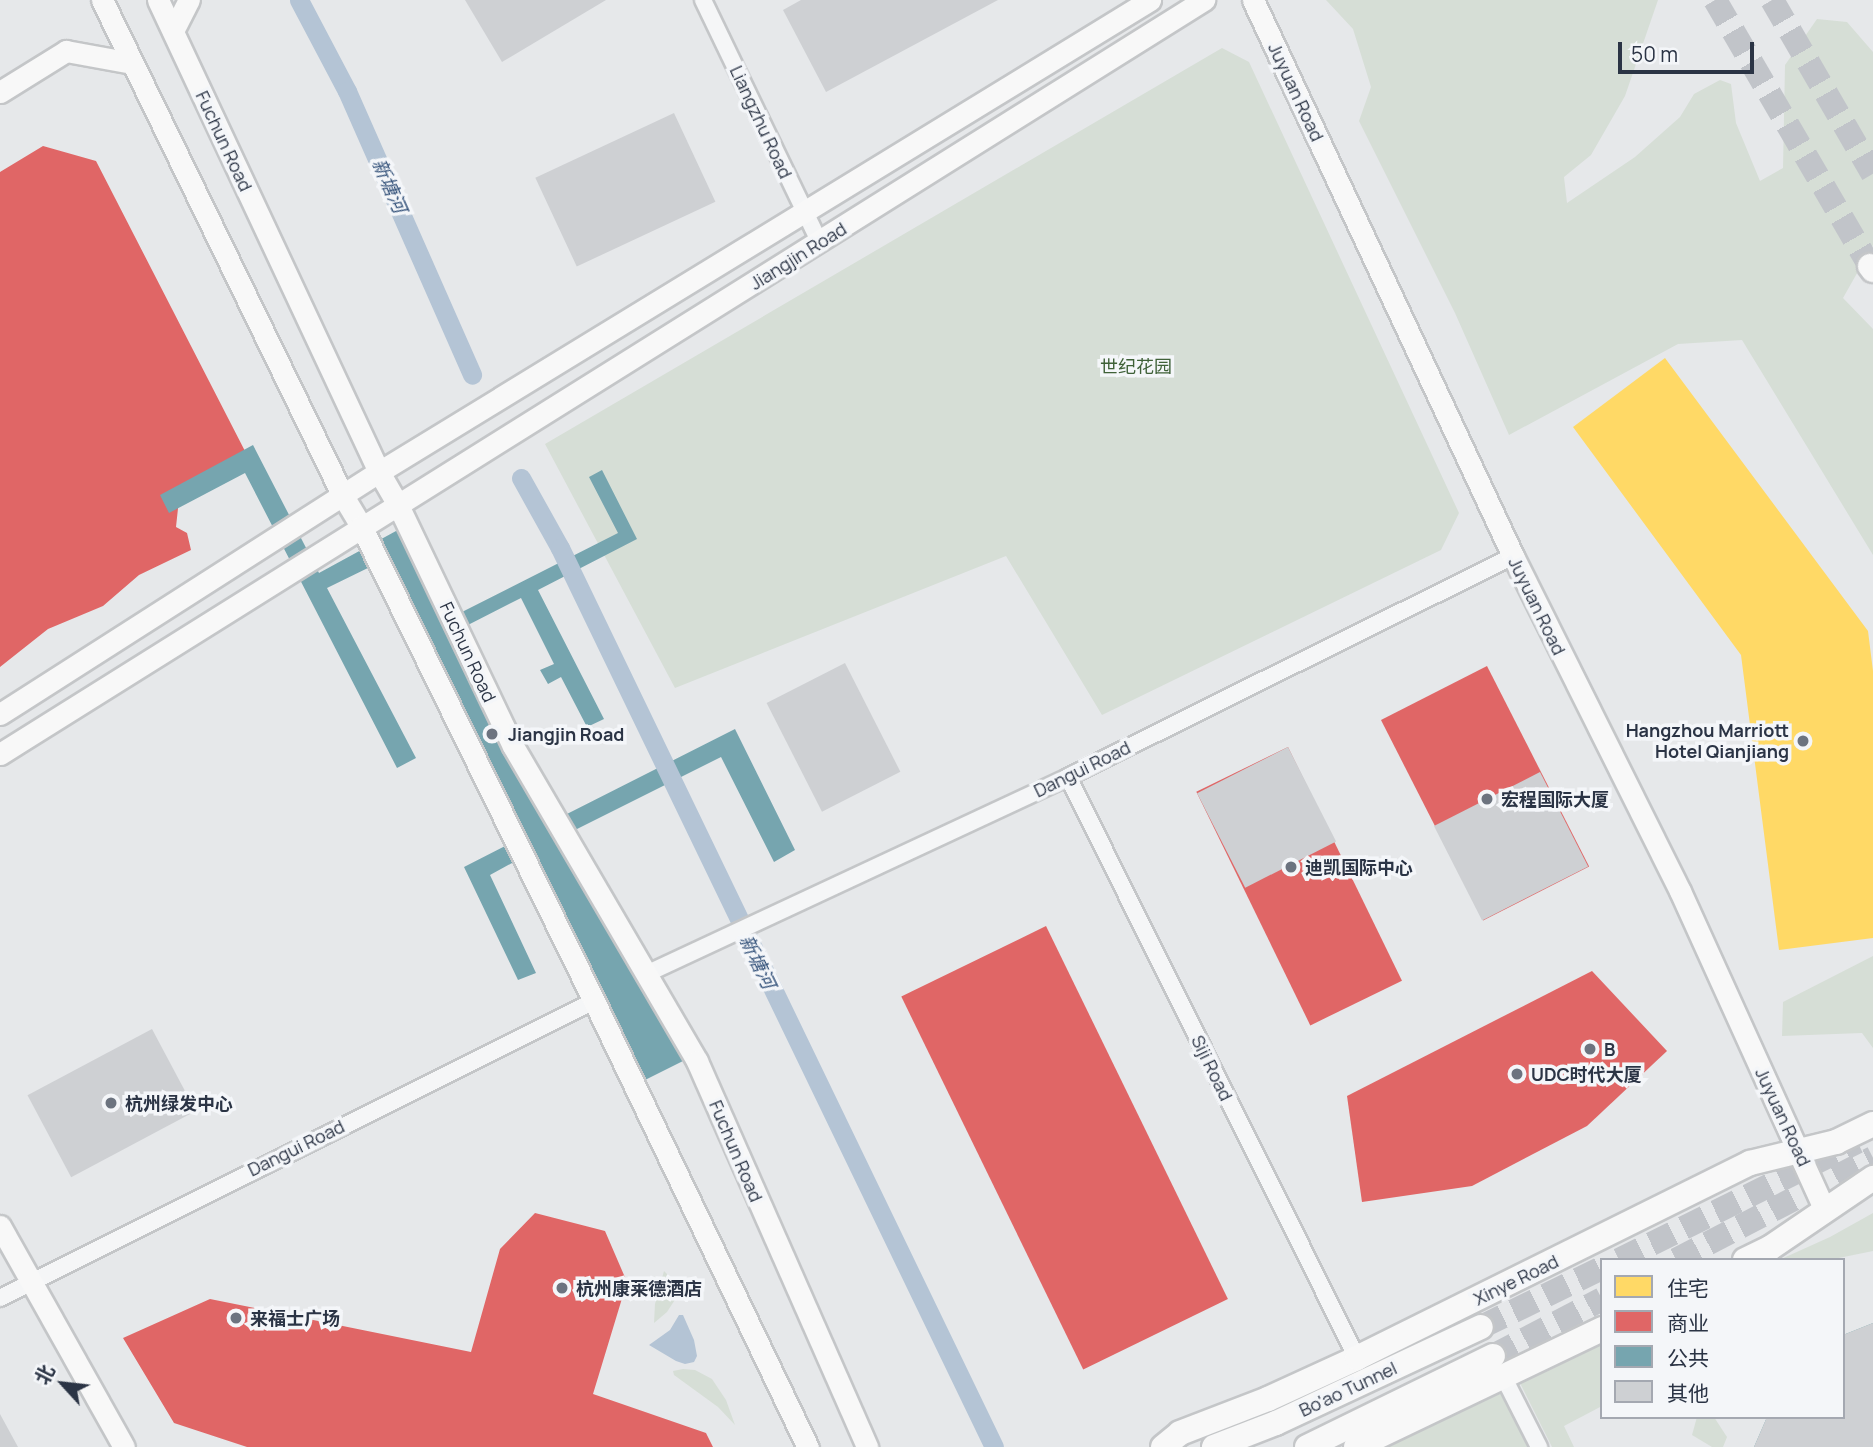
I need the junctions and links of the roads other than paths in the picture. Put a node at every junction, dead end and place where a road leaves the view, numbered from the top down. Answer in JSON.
{"nodes":[{"id":1,"x":102,"y":0,"type":"edge"},
{"id":2,"x":158,"y":0,"type":"edge"},
{"id":3,"x":189,"y":0,"type":"edge"},
{"id":4,"x":704,"y":0,"type":"edge"},
{"id":5,"x":1150,"y":0,"type":"edge"},
{"id":6,"x":1204,"y":0,"type":"edge"},
{"id":7,"x":1253,"y":0,"type":"edge"},
{"id":8,"x":173,"y":31,"type":"junction"},
{"id":9,"x":132,"y":63,"type":"junction"},
{"id":10,"x":0,"y":92,"type":"edge"},
{"id":11,"x":803,"y":212,"type":"junction"},
{"id":12,"x":820,"y":243,"type":"junction"},
{"id":13,"x":379,"y":472,"type":"junction"},
{"id":14,"x":343,"y":496,"type":"junction"},
{"id":15,"x":397,"y":503,"type":"junction"},
{"id":16,"x":361,"y":526,"type":"junction"},
{"id":17,"x":1513,"y":556,"type":"junction"},
{"id":18,"x":0,"y":714,"type":"edge"},
{"id":19,"x":0,"y":754,"type":"edge"},
{"id":20,"x":1068,"y":777,"type":"junction"},
{"id":21,"x":648,"y":973,"type":"junction"},
{"id":22,"x":594,"y":1001,"type":"junction"},
{"id":23,"x":1873,"y":1124,"type":"edge"},
{"id":24,"x":1799,"y":1151,"type":"junction"},
{"id":25,"x":1873,"y":1178,"type":"edge"},
{"id":26,"x":1825,"y":1210,"type":"junction"},
{"id":27,"x":0,"y":1226,"type":"edge"},
{"id":28,"x":1749,"y":1258,"type":"edge"},
{"id":29,"x":31,"y":1280,"type":"junction"},
{"id":30,"x":0,"y":1298,"type":"edge"},
{"id":31,"x":1481,"y":1327,"type":"tunnel mouth"},
{"id":32,"x":1600,"y":1330,"type":"edge"},
{"id":33,"x":1357,"y":1358,"type":"junction"},
{"id":34,"x":1498,"y":1366,"type":"junction"},
{"id":35,"x":124,"y":1447,"type":"edge"},
{"id":36,"x":808,"y":1447,"type":"edge"},
{"id":37,"x":867,"y":1447,"type":"edge"},
{"id":38,"x":1163,"y":1447,"type":"edge"},
{"id":39,"x":1214,"y":1447,"type":"edge"},
{"id":40,"x":1307,"y":1447,"type":"edge"},
{"id":41,"x":1356,"y":1447,"type":"edge"},
{"id":42,"x":1539,"y":1447,"type":"edge"}],
"edges":[{"from":1,"to":9,"type":"street"},
{"from":2,"to":8,"type":"street","name":"Fuchun Road"},
{"from":3,"to":8,"type":"street"},
{"from":4,"to":11,"type":"street","name":"Liangzhu Road"},
{"from":5,"to":11,"type":"street","name":"Jiangjin Road"},
{"from":6,"to":12,"type":"street","name":"Jiangjin Road"},
{"from":7,"to":17,"type":"street","name":"Juyuan Road"},
{"from":8,"to":13,"type":"street","name":"Fuchun Road"},
{"from":9,"to":10,"type":"street"},
{"from":9,"to":14,"type":"street"},
{"from":11,"to":12,"type":"street","name":"Liangzhu Road"},
{"from":11,"to":13,"type":"street","name":"Jiangjin Road"},
{"from":12,"to":15,"type":"street","name":"Jiangjin Road"},
{"from":13,"to":14,"type":"street","name":"Jiangjin Road"},
{"from":13,"to":15,"type":"street","name":"Fuchun Road"},
{"from":14,"to":16,"type":"street"},
{"from":14,"to":18,"type":"street","name":"Jiangjin Road"},
{"from":15,"to":16,"type":"street","name":"Jiangjin Road"},
{"from":15,"to":21,"type":"street","name":"Fuchun Road"},
{"from":16,"to":19,"type":"street","name":"Jiangjin Road"},
{"from":16,"to":22,"type":"street"},
{"from":17,"to":20,"type":"street","name":"Dangui Road"},
{"from":17,"to":24,"type":"street","name":"Juyuan Road"},
{"from":20,"to":21,"type":"street","name":"Dangui Road"},
{"from":20,"to":33,"type":"street","name":"Siji Road"},
{"from":21,"to":37,"type":"street","name":"Fuchun Road"},
{"from":22,"to":29,"type":"street","name":"Dangui Road"},
{"from":22,"to":36,"type":"street"},
{"from":23,"to":24,"type":"main road","name":"Xinye Road"},
{"from":24,"to":26,"type":"street","name":"Juyuan Road"},
{"from":24,"to":33,"type":"main road","name":"Xinye Road"},
{"from":25,"to":26,"type":"main road"},
{"from":26,"to":28,"type":"main road"},
{"from":27,"to":29,"type":"street"},
{"from":29,"to":30,"type":"street","name":"Dangui Road"},
{"from":29,"to":35,"type":"street"},
{"from":31,"to":39,"type":"main road","name":"Bo'ao Tunnel"},
{"from":32,"to":34,"type":"main road"},
{"from":33,"to":38,"type":"main road","name":"Xinye Road"},
{"from":34,"to":40,"type":"main road","name":"Bo'ao Tunnel"},
{"from":34,"to":41,"type":"main road"},
{"from":34,"to":42,"type":"street"}]}
